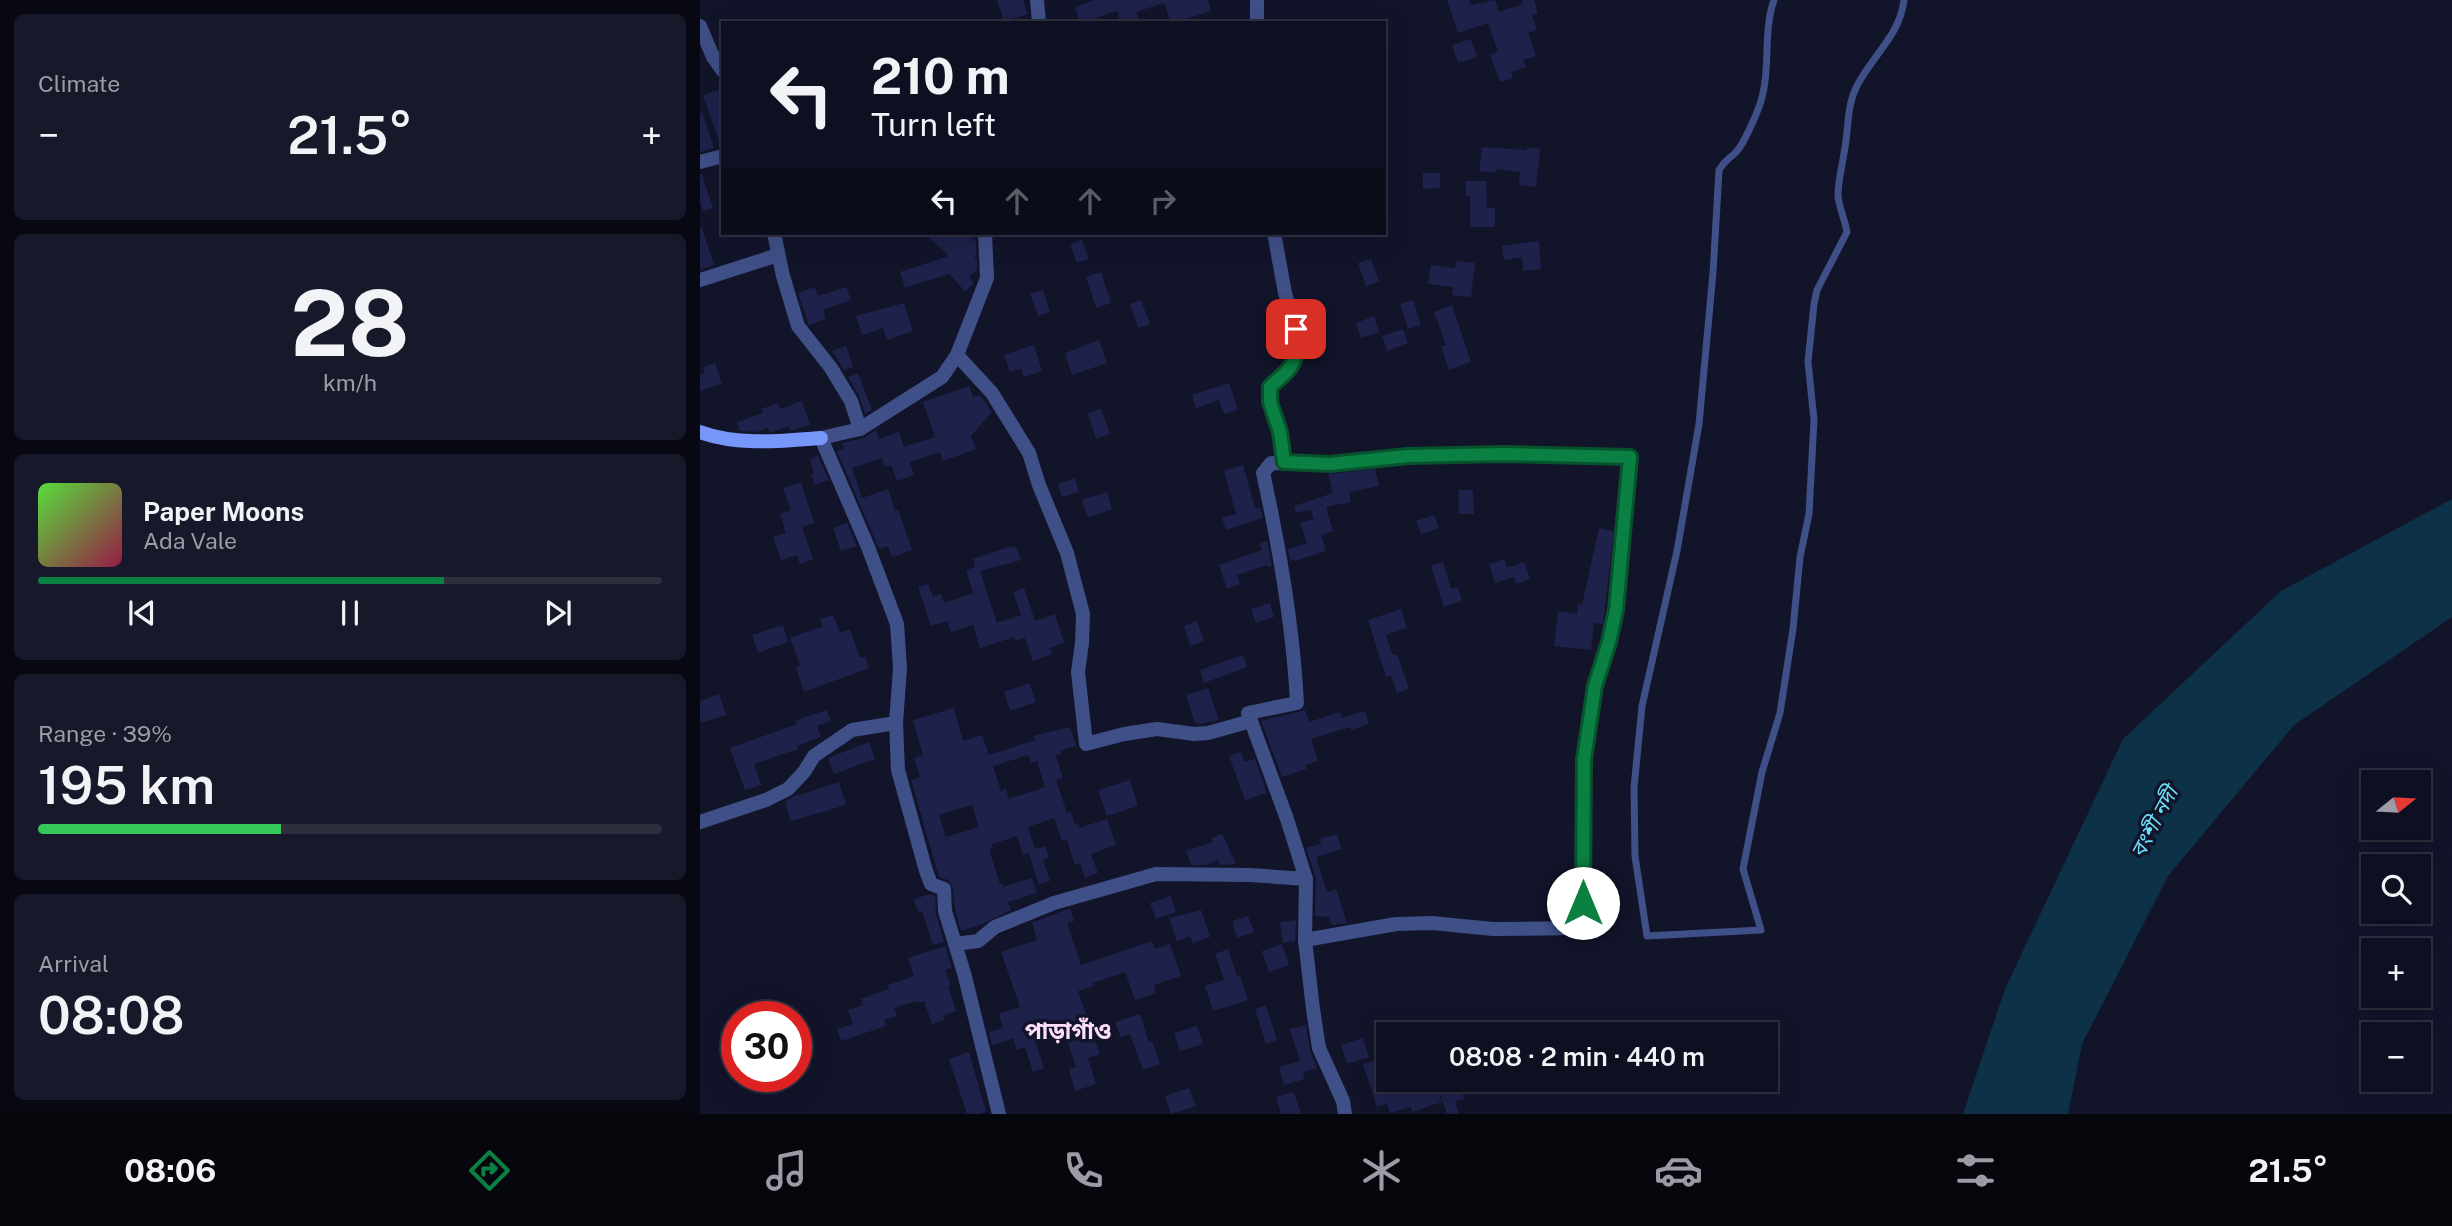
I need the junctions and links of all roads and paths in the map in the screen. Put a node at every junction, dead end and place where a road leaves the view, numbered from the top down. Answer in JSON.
{"nodes":[{"id":1,"x":1037,"y":0,"type":"edge"},
{"id":2,"x":1257,"y":0,"type":"edge"},
{"id":3,"x":1774,"y":0,"type":"edge"},
{"id":4,"x":1903,"y":0,"type":"edge"},
{"id":5,"x":1039,"y":21,"type":"edge"},
{"id":6,"x":1257,"y":21,"type":"edge"},
{"id":7,"x":700,"y":26,"type":"edge"},
{"id":8,"x":721,"y":68,"type":"edge"},
{"id":9,"x":721,"y":157,"type":"edge"},
{"id":10,"x":700,"y":162,"type":"edge"},
{"id":11,"x":774,"y":235,"type":"edge"},
{"id":12,"x":985,"y":235,"type":"edge"},
{"id":13,"x":1274,"y":235,"type":"edge"},
{"id":14,"x":778,"y":255,"type":"junction"},
{"id":15,"x":700,"y":280,"type":"edge"},
{"id":16,"x":957,"y":355,"type":"junction"},
{"id":17,"x":860,"y":429,"type":"junction"},
{"id":18,"x":700,"y":432,"type":"edge"},
{"id":19,"x":821,"y":438,"type":"junction"},
{"id":20,"x":1284,"y":462,"type":"junction"},
{"id":21,"x":1251,"y":722,"type":"junction"},
{"id":22,"x":896,"y":723,"type":"junction"},
{"id":23,"x":700,"y":822,"type":"edge"},
{"id":24,"x":1306,"y":879,"type":"junction"},
{"id":25,"x":1305,"y":940,"type":"junction"},
{"id":26,"x":955,"y":944,"type":"junction"},
{"id":27,"x":999,"y":1114,"type":"edge"},
{"id":28,"x":1345,"y":1114,"type":"edge"}],
"edges":[{"from":1,"to":5,"type":"street"},
{"from":2,"to":6,"type":"street"},
{"from":3,"to":4,"type":"lane"},
{"from":7,"to":8,"type":"street"},
{"from":9,"to":10,"type":"street"},
{"from":11,"to":14,"type":"street"},
{"from":12,"to":16,"type":"street"},
{"from":13,"to":20,"type":"street"},
{"from":14,"to":15,"type":"street"},
{"from":14,"to":17,"type":"street"},
{"from":16,"to":17,"type":"street"},
{"from":16,"to":21,"type":"street"},
{"from":17,"to":19,"type":"street"},
{"from":18,"to":19,"type":"street"},
{"from":19,"to":22,"type":"street"},
{"from":20,"to":21,"type":"street"},
{"from":20,"to":25,"type":"street"},
{"from":21,"to":24,"type":"street"},
{"from":22,"to":23,"type":"street"},
{"from":22,"to":26,"type":"street"},
{"from":24,"to":25,"type":"street"},
{"from":24,"to":26,"type":"street"},
{"from":25,"to":28,"type":"street"},
{"from":26,"to":27,"type":"street"}]}
